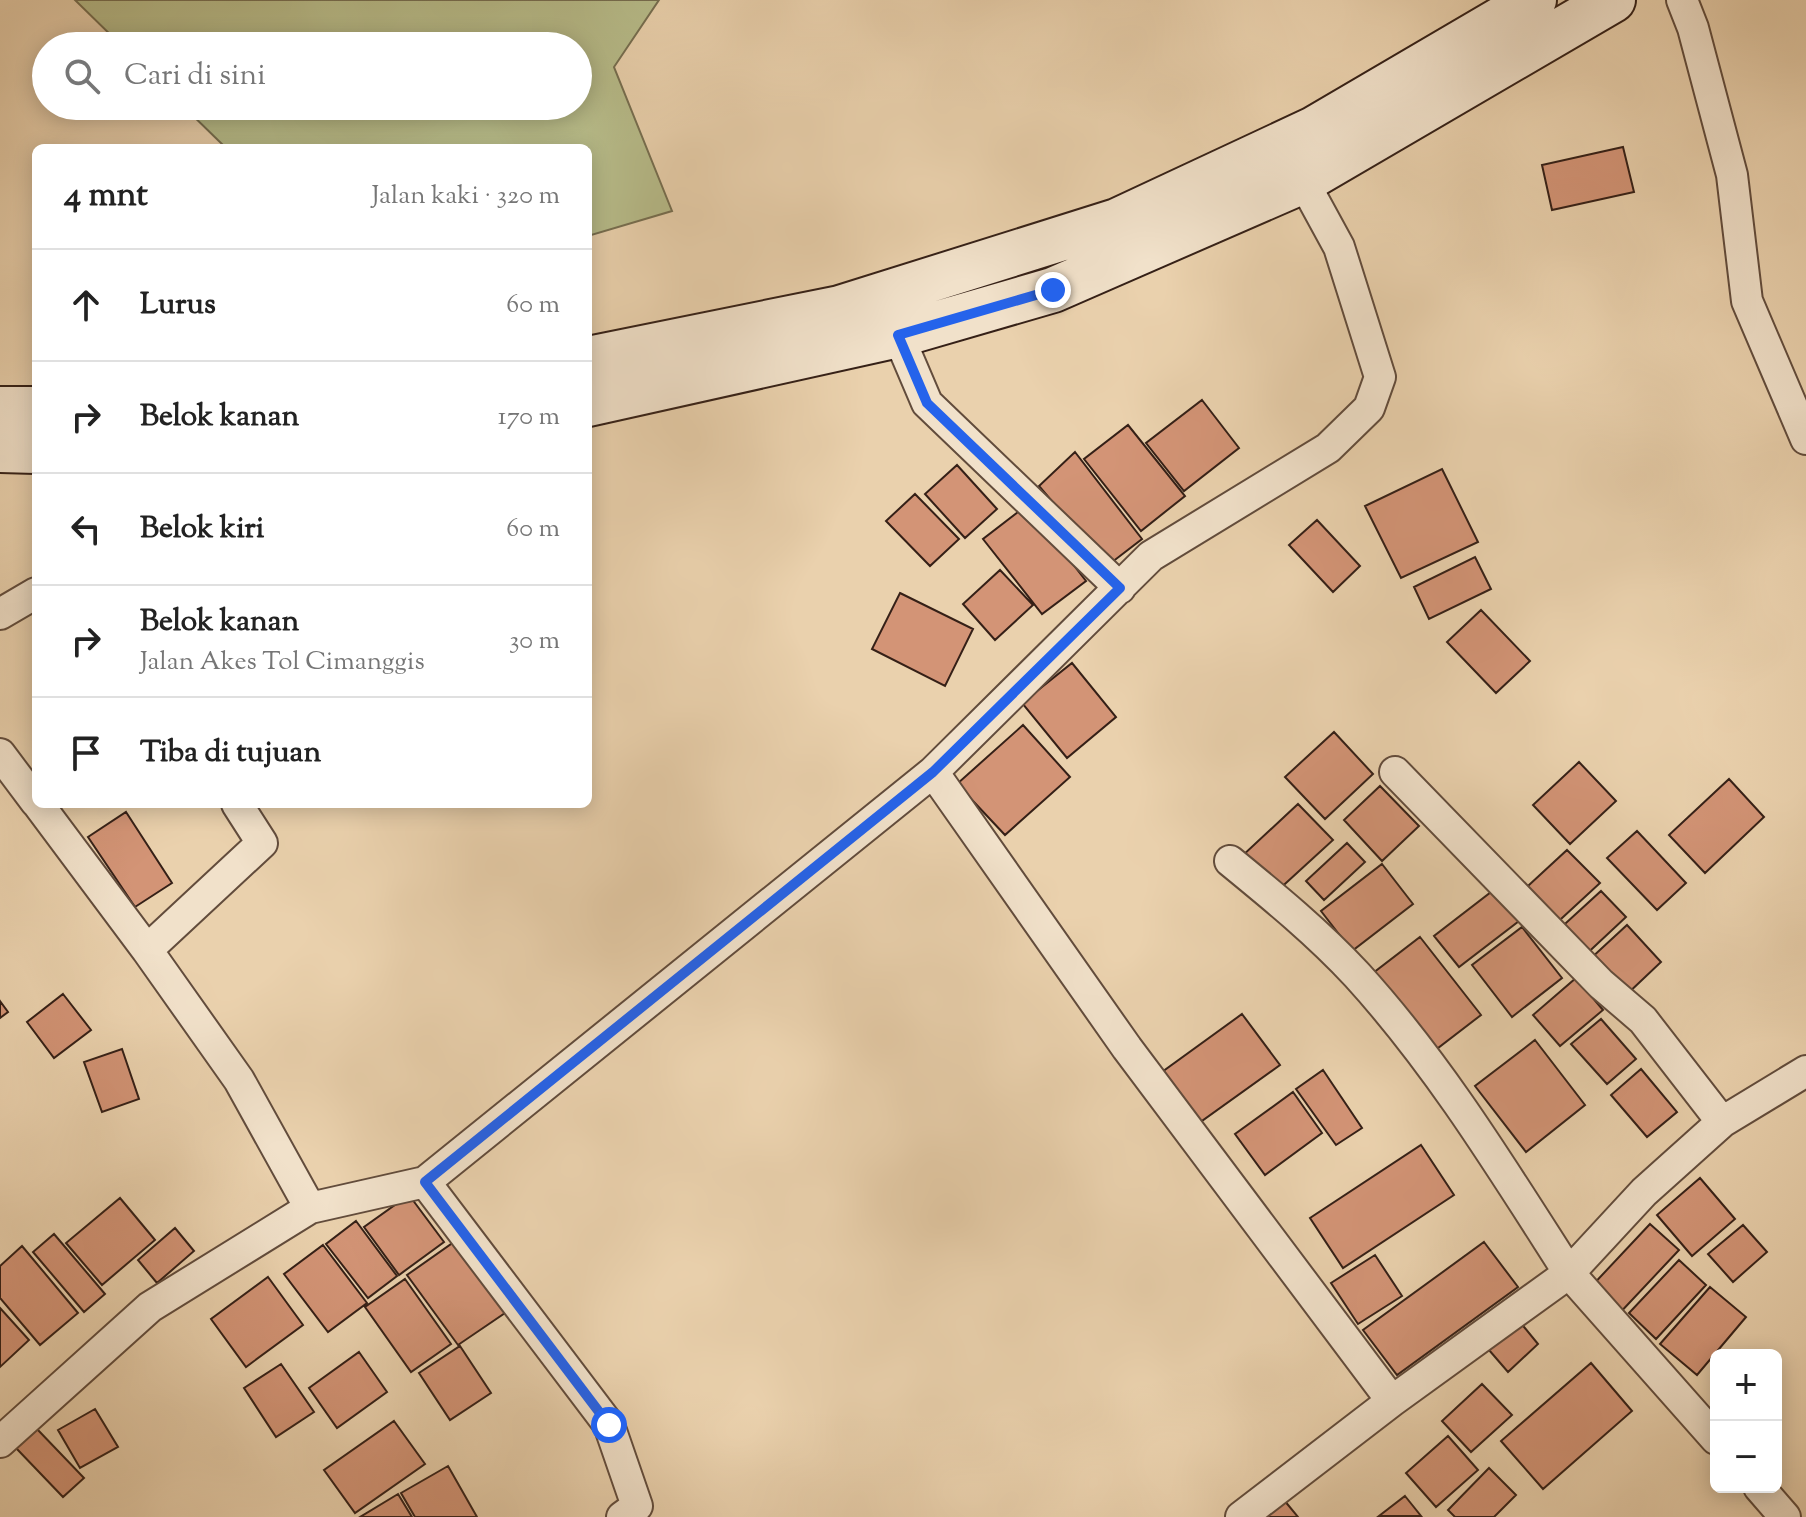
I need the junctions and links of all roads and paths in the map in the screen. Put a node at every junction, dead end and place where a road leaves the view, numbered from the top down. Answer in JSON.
{"nodes":[{"id":1,"x":1534,"y":0,"type":"edge"},
{"id":2,"x":1613,"y":0,"type":"edge"},
{"id":3,"x":1682,"y":0,"type":"edge"},
{"id":4,"x":1303,"y":181,"type":"junction"},
{"id":5,"x":846,"y":325,"type":"junction"},
{"id":6,"x":898,"y":335,"type":"junction"},
{"id":7,"x":592,"y":358,"type":"edge"},
{"id":8,"x":592,"y":403,"type":"edge"},
{"id":9,"x":0,"y":409,"type":"edge"},
{"id":10,"x":32,"y":409,"type":"edge"},
{"id":11,"x":1804,"y":427,"type":"edge"},
{"id":12,"x":0,"y":450,"type":"edge"},
{"id":13,"x":32,"y":451,"type":"edge"},
{"id":14,"x":1120,"y":588,"type":"junction"},
{"id":15,"x":32,"y":595,"type":"edge"},
{"id":16,"x":0,"y":614,"type":"edge"},
{"id":17,"x":0,"y":754,"type":"edge"},
{"id":18,"x":933,"y":772,"type":"junction"},
{"id":19,"x":1395,"y":772,"type":"dead end"},
{"id":20,"x":32,"y":796,"type":"edge"},
{"id":21,"x":41,"y":808,"type":"edge"},
{"id":22,"x":240,"y":808,"type":"edge"},
{"id":23,"x":1230,"y":861,"type":"dead end"},
{"id":24,"x":147,"y":950,"type":"junction"},
{"id":25,"x":1806,"y":1071,"type":"edge"},
{"id":26,"x":1722,"y":1122,"type":"junction"},
{"id":27,"x":425,"y":1182,"type":"junction"},
{"id":28,"x":310,"y":1208,"type":"junction"},
{"id":29,"x":1569,"y":1273,"type":"junction"},
{"id":30,"x":1392,"y":1401,"type":"junction"},
{"id":31,"x":1710,"y":1432,"type":"edge"},
{"id":32,"x":0,"y":1442,"type":"edge"},
{"id":33,"x":1764,"y":1493,"type":"edge"},
{"id":34,"x":622,"y":1517,"type":"edge"},
{"id":35,"x":1241,"y":1517,"type":"edge"},
{"id":36,"x":1785,"y":1517,"type":"edge"}],
"edges":[{"from":1,"to":5,"type":"main road"},
{"from":2,"to":4,"type":"main road"},
{"from":3,"to":11,"type":"street"},
{"from":4,"to":6,"type":"main road"},
{"from":4,"to":14,"type":"street"},
{"from":5,"to":6,"type":"main road"},
{"from":5,"to":7,"type":"main road"},
{"from":5,"to":8,"type":"main road"},
{"from":6,"to":14,"type":"street"},
{"from":9,"to":10,"type":"main road"},
{"from":12,"to":13,"type":"main road"},
{"from":14,"to":18,"type":"street"},
{"from":15,"to":16,"type":"street"},
{"from":17,"to":20,"type":"street"},
{"from":18,"to":27,"type":"street"},
{"from":18,"to":30,"type":"street"},
{"from":19,"to":26,"type":"street"},
{"from":21,"to":24,"type":"street"},
{"from":22,"to":24,"type":"street"},
{"from":23,"to":29,"type":"street"},
{"from":24,"to":28,"type":"street"},
{"from":25,"to":26,"type":"street"},
{"from":26,"to":29,"type":"street"},
{"from":27,"to":28,"type":"street"},
{"from":27,"to":34,"type":"street"},
{"from":28,"to":32,"type":"street"},
{"from":29,"to":30,"type":"street"},
{"from":29,"to":31,"type":"street"},
{"from":30,"to":35,"type":"street"},
{"from":33,"to":36,"type":"street"}]}
